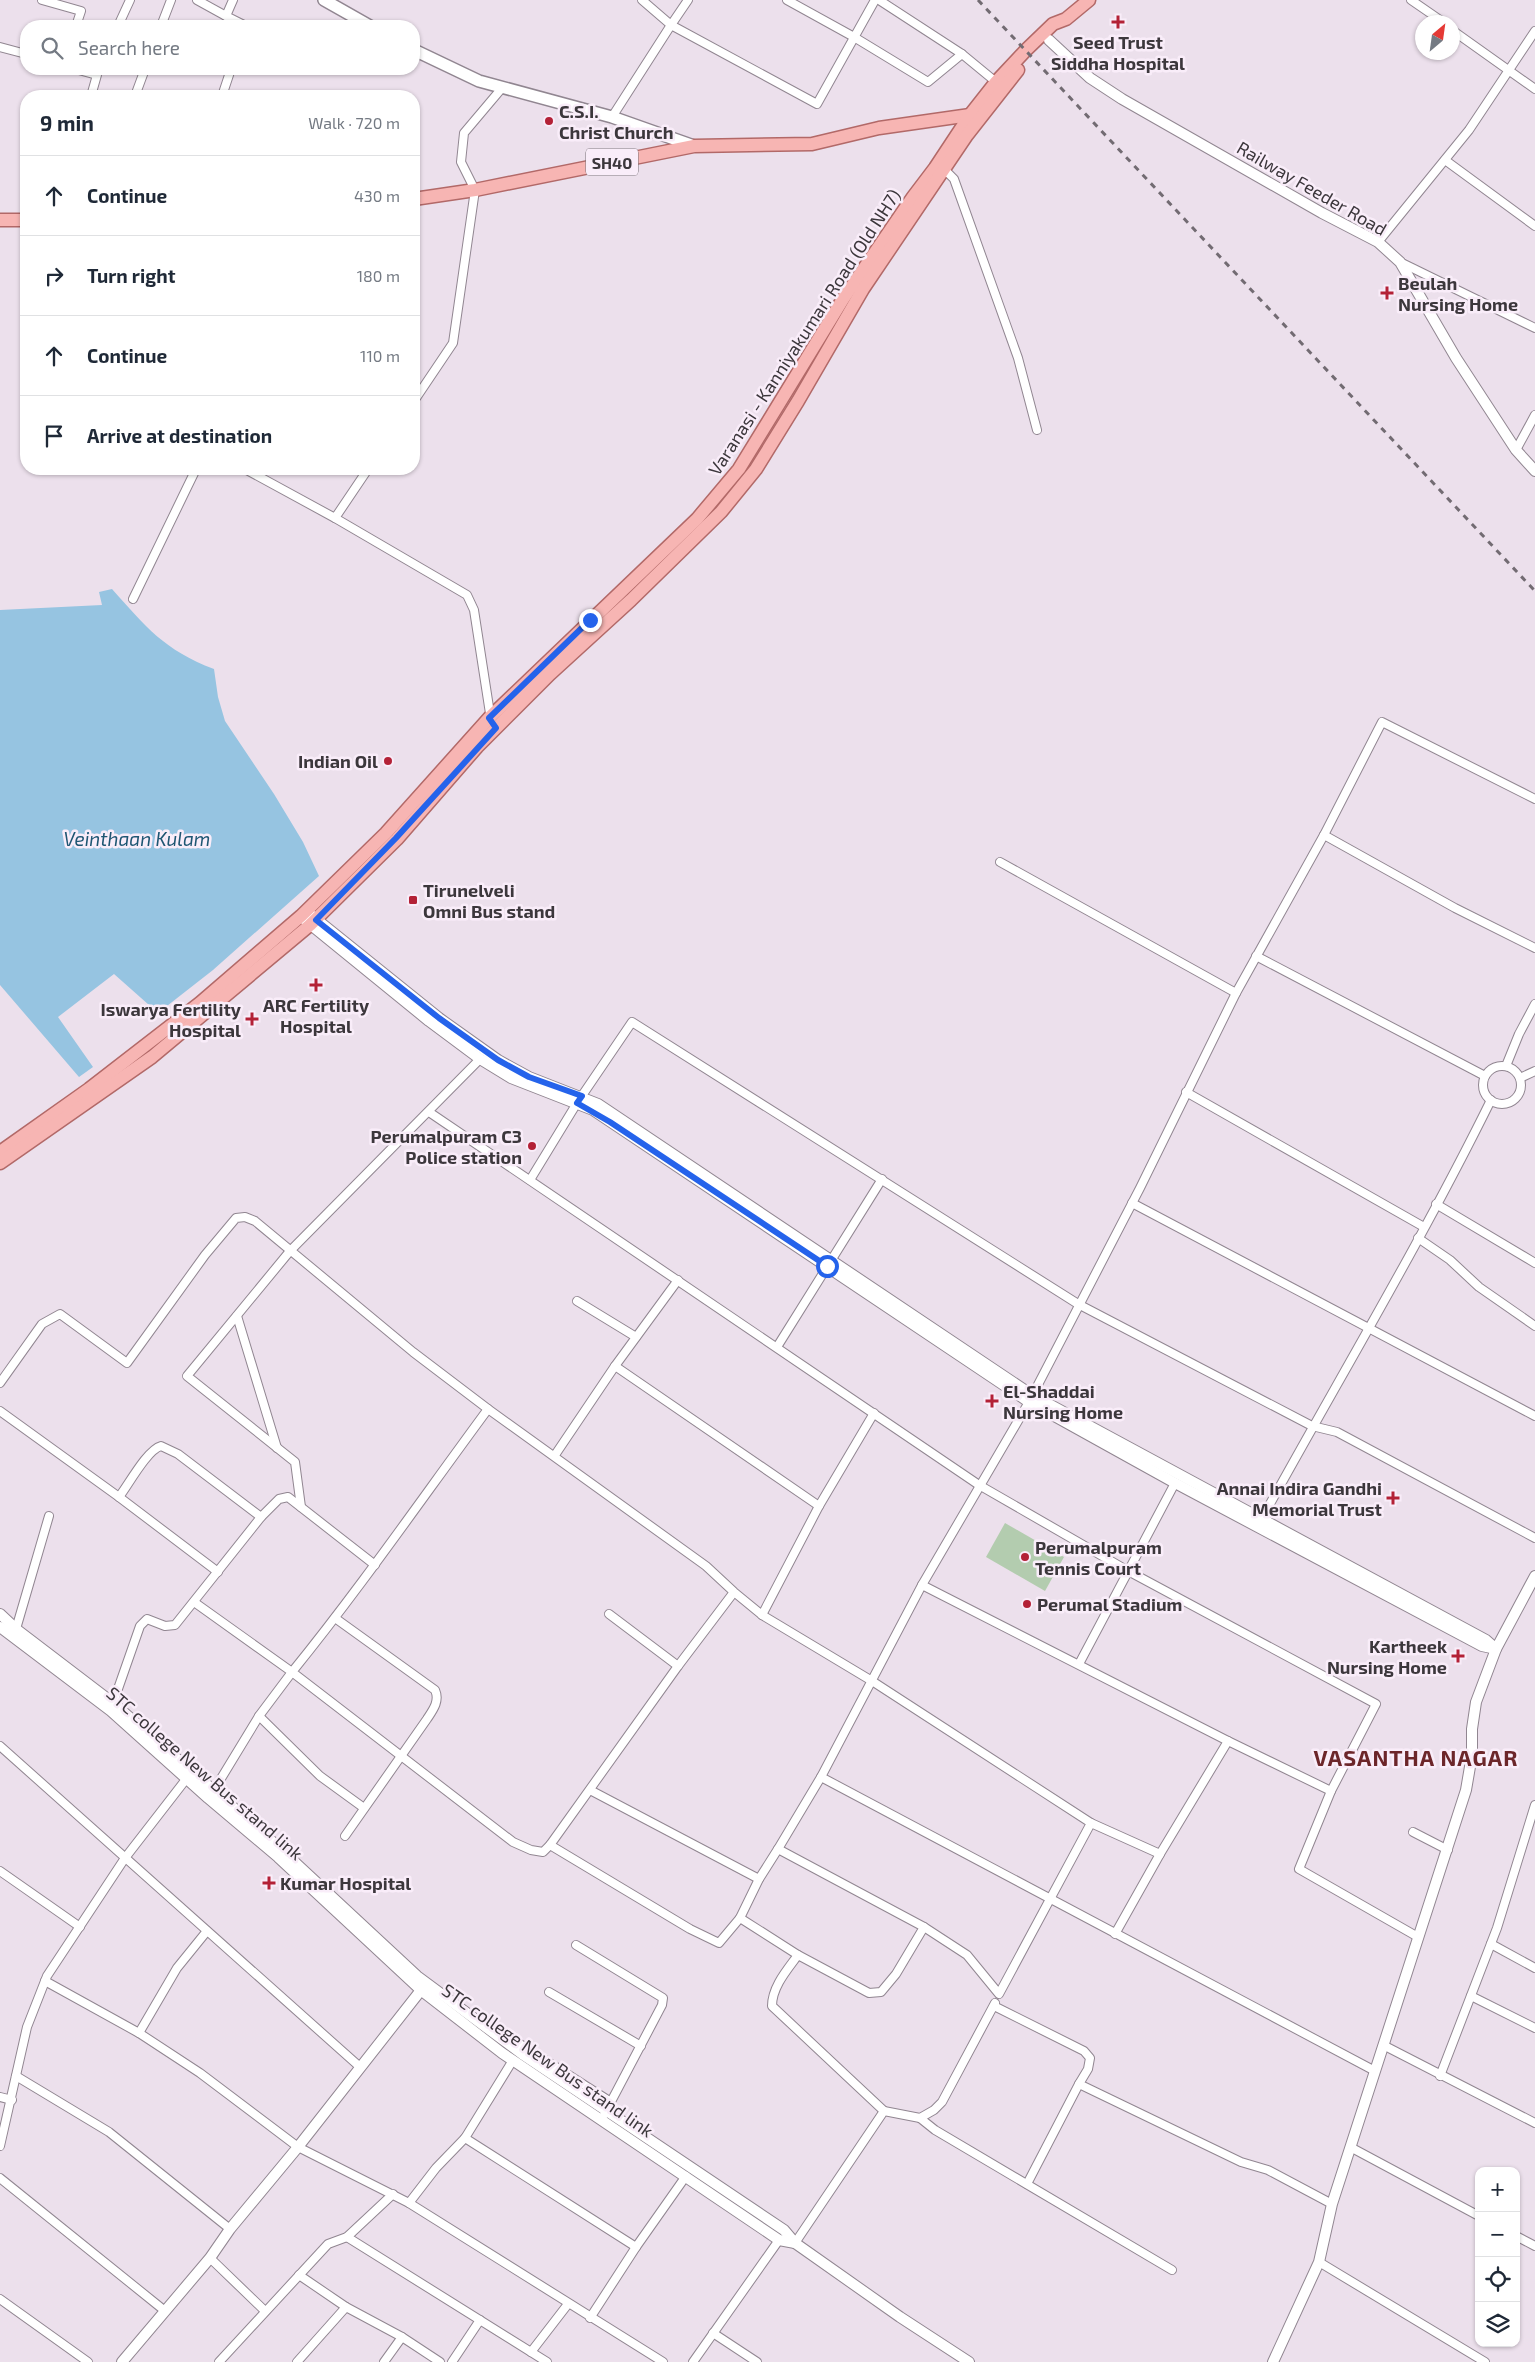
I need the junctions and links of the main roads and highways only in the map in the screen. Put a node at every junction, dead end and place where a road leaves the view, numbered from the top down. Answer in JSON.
{"nodes":[{"id":1,"x":324,"y":0,"type":"edge"},
{"id":2,"x":1088,"y":0,"type":"edge"},
{"id":3,"x":1066,"y":19,"type":"junction"},
{"id":4,"x":359,"y":20,"type":"edge"},
{"id":5,"x":420,"y":53,"type":"edge"},
{"id":6,"x":970,"y":115,"type":"junction"},
{"id":7,"x":694,"y":146,"type":"junction"},
{"id":8,"x":420,"y":197,"type":"edge"},
{"id":9,"x":0,"y":220,"type":"edge"},
{"id":10,"x":20,"y":220,"type":"edge"},
{"id":11,"x":493,"y":723,"type":"junction"},
{"id":12,"x":309,"y":918,"type":"junction"},
{"id":13,"x":0,"y":1152,"type":"edge"},
{"id":14,"x":0,"y":1163,"type":"edge"}],
"edges":[{"from":1,"to":4,"type":"main road"},
{"from":2,"to":3,"type":"main road","name":"Varanasi - Kanniyakumari Road (Old NH7)"},
{"from":3,"to":6,"type":"main road","name":"Varanasi - Kanniyakumari Road (Old NH7)"},
{"from":3,"to":11,"type":"main road","name":"Varanasi - Kanniyakumari Road (Old NH7)"},
{"from":5,"to":7,"type":"main road"},
{"from":6,"to":7,"type":"main road","number":"SH40"},
{"from":6,"to":11,"type":"main road","name":"Varanasi - Kanniyakumari Road (Old NH7)"},
{"from":7,"to":8,"type":"main road","number":"SH40"},
{"from":9,"to":10,"type":"main road"},
{"from":11,"to":12,"type":"main road","name":"Varanasi - Kanniyakumari Road (Old NH7)"},
{"from":12,"to":13,"type":"main road","name":"Varanasi - Kanniyakumari Road (Old NH7)"},
{"from":12,"to":14,"type":"main road","name":"Varanasi - Kanniyakumari Road (Old NH7)"}]}
